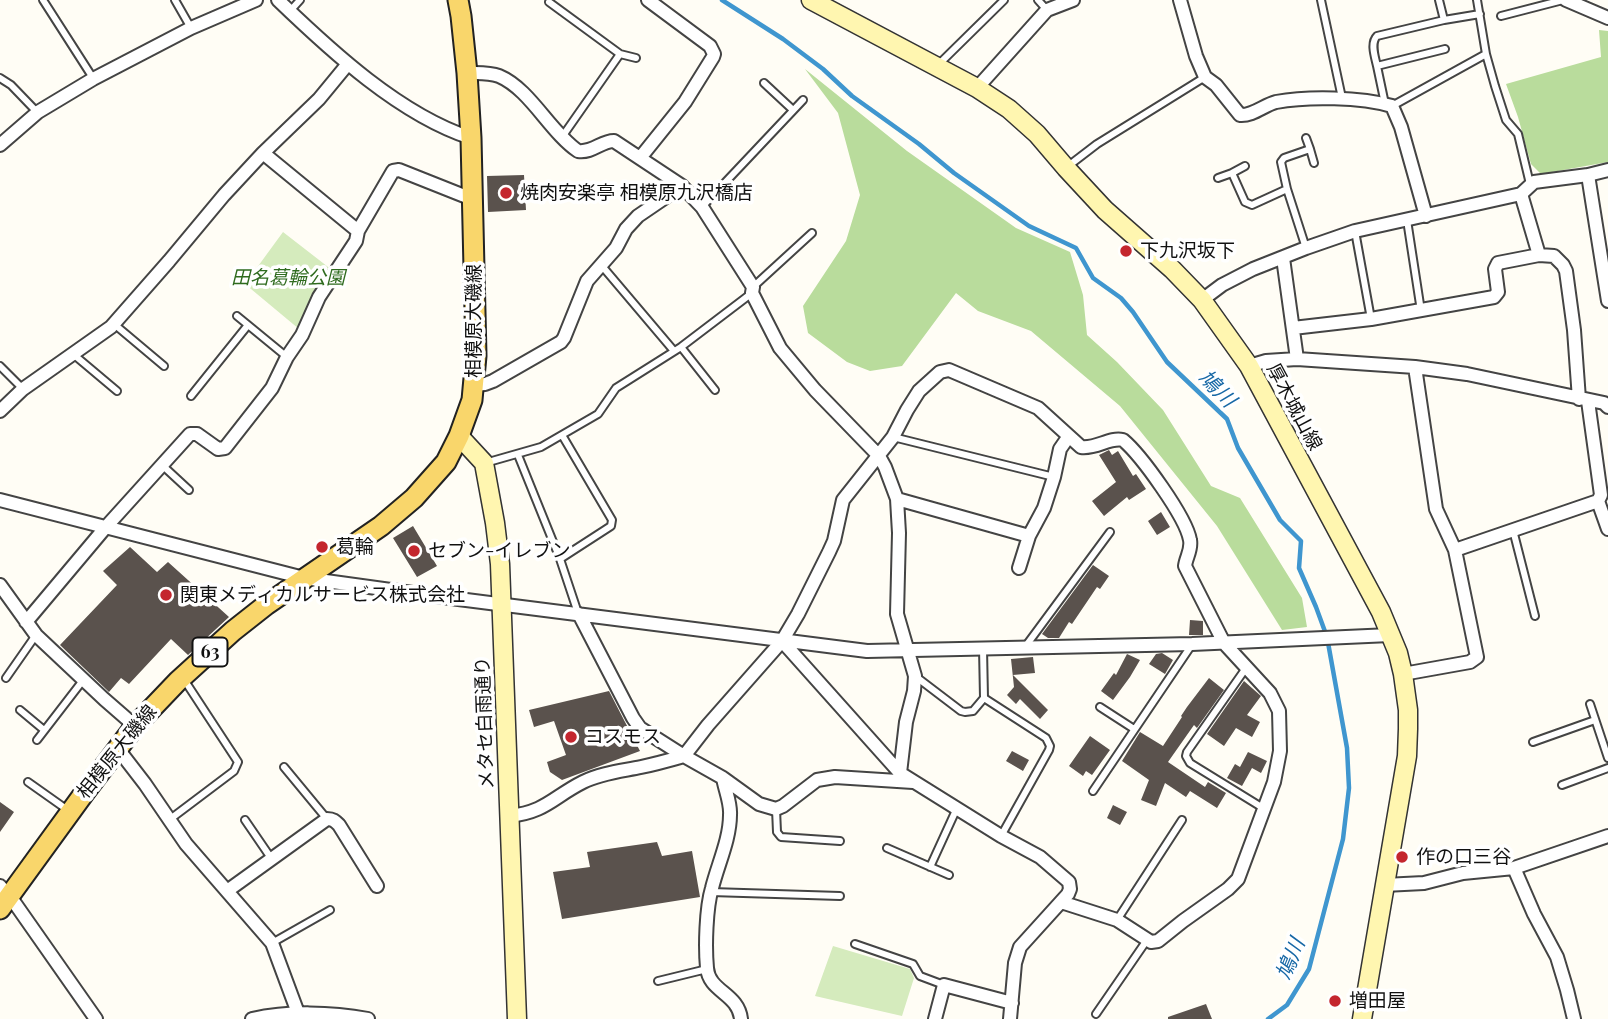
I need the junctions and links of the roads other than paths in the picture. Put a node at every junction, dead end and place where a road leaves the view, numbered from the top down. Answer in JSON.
{"nodes":[{"id":1,"x":44,"y":0,"type":"edge"},
{"id":2,"x":176,"y":0,"type":"edge"},
{"id":3,"x":256,"y":0,"type":"edge"},
{"id":4,"x":278,"y":0,"type":"edge"},
{"id":5,"x":300,"y":0,"type":"edge"},
{"id":6,"x":458,"y":0,"type":"edge"},
{"id":7,"x":649,"y":0,"type":"edge"},
{"id":8,"x":1004,"y":0,"type":"edge"},
{"id":9,"x":1073,"y":0,"type":"edge"},
{"id":10,"x":1180,"y":0,"type":"edge"},
{"id":11,"x":1321,"y":0,"type":"edge"},
{"id":12,"x":1439,"y":0,"type":"edge"},
{"id":13,"x":1477,"y":0,"type":"edge"},
{"id":14,"x":1564,"y":0,"type":"edge"},
{"id":15,"x":817,"y":1,"type":"edge"},
{"id":16,"x":549,"y":2,"type":"edge"},
{"id":17,"x":1043,"y":5,"type":"edge"},
{"id":18,"x":290,"y":11,"type":"junction"},
{"id":19,"x":1480,"y":14,"type":"junction"},
{"id":20,"x":1501,"y":16,"type":"dead end"},
{"id":21,"x":1608,"y":18,"type":"edge"},
{"id":22,"x":1444,"y":20,"type":"junction"},
{"id":23,"x":191,"y":28,"type":"junction"},
{"id":24,"x":1445,"y":49,"type":"dead end"},
{"id":25,"x":620,"y":54,"type":"junction"},
{"id":26,"x":1486,"y":54,"type":"junction"},
{"id":27,"x":636,"y":58,"type":"dead end"},
{"id":28,"x":348,"y":65,"type":"junction"},
{"id":29,"x":1377,"y":66,"type":"junction"},
{"id":30,"x":935,"y":67,"type":"junction"},
{"id":31,"x":467,"y":73,"type":"junction"},
{"id":32,"x":1205,"y":77,"type":"junction"},
{"id":33,"x":0,"y":78,"type":"edge"},
{"id":34,"x":93,"y":79,"type":"junction"},
{"id":35,"x":764,"y":83,"type":"dead end"},
{"id":36,"x":977,"y":88,"type":"junction"},
{"id":37,"x":1342,"y":98,"type":"junction"},
{"id":38,"x":803,"y":100,"type":"dead end"},
{"id":39,"x":1389,"y":105,"type":"junction"},
{"id":40,"x":793,"y":110,"type":"junction"},
{"id":41,"x":38,"y":112,"type":"junction"},
{"id":42,"x":562,"y":137,"type":"junction"},
{"id":43,"x":471,"y":138,"type":"junction"},
{"id":44,"x":1306,"y":138,"type":"dead end"},
{"id":45,"x":0,"y":145,"type":"edge"},
{"id":46,"x":1310,"y":149,"type":"junction"},
{"id":47,"x":263,"y":153,"type":"junction"},
{"id":48,"x":640,"y":158,"type":"junction"},
{"id":49,"x":1314,"y":163,"type":"dead end"},
{"id":50,"x":1245,"y":166,"type":"dead end"},
{"id":51,"x":1066,"y":168,"type":"junction"},
{"id":52,"x":1608,"y":170,"type":"edge"},
{"id":53,"x":1232,"y":173,"type":"junction"},
{"id":54,"x":1588,"y":175,"type":"junction"},
{"id":55,"x":1218,"y":178,"type":"dead end"},
{"id":56,"x":682,"y":186,"type":"junction"},
{"id":57,"x":1287,"y":189,"type":"junction"},
{"id":58,"x":1526,"y":190,"type":"junction"},
{"id":59,"x":472,"y":199,"type":"junction"},
{"id":60,"x":702,"y":207,"type":"junction"},
{"id":61,"x":1426,"y":216,"type":"junction"},
{"id":62,"x":1406,"y":220,"type":"junction"},
{"id":63,"x":358,"y":231,"type":"junction"},
{"id":64,"x":1355,"y":231,"type":"junction"},
{"id":65,"x":812,"y":233,"type":"dead end"},
{"id":66,"x":1306,"y":248,"type":"junction"},
{"id":67,"x":1539,"y":255,"type":"junction"},
{"id":68,"x":1283,"y":258,"type":"junction"},
{"id":69,"x":602,"y":266,"type":"junction"},
{"id":70,"x":753,"y":290,"type":"junction"},
{"id":71,"x":1202,"y":300,"type":"junction"},
{"id":72,"x":1608,"y":300,"type":"edge"},
{"id":73,"x":1421,"y":310,"type":"junction"},
{"id":74,"x":237,"y":316,"type":"dead end"},
{"id":75,"x":1371,"y":319,"type":"junction"},
{"id":76,"x":114,"y":324,"type":"junction"},
{"id":77,"x":248,"y":325,"type":"junction"},
{"id":78,"x":1293,"y":328,"type":"junction"},
{"id":79,"x":677,"y":349,"type":"junction"},
{"id":80,"x":73,"y":354,"type":"junction"},
{"id":81,"x":287,"y":357,"type":"junction"},
{"id":82,"x":1297,"y":359,"type":"junction"},
{"id":83,"x":0,"y":366,"type":"edge"},
{"id":84,"x":164,"y":366,"type":"dead end"},
{"id":85,"x":1249,"y":366,"type":"junction"},
{"id":86,"x":1415,"y":367,"type":"junction"},
{"id":87,"x":474,"y":386,"type":"junction"},
{"id":88,"x":23,"y":389,"type":"junction"},
{"id":89,"x":715,"y":390,"type":"dead end"},
{"id":90,"x":117,"y":391,"type":"dead end"},
{"id":91,"x":191,"y":396,"type":"dead end"},
{"id":92,"x":1583,"y":400,"type":"junction"},
{"id":93,"x":1608,"y":407,"type":"edge"},
{"id":94,"x":0,"y":411,"type":"edge"},
{"id":95,"x":562,"y":435,"type":"junction"},
{"id":96,"x":459,"y":436,"type":"junction"},
{"id":97,"x":1069,"y":436,"type":"junction"},
{"id":98,"x":893,"y":437,"type":"junction"},
{"id":99,"x":518,"y":455,"type":"junction"},
{"id":100,"x":878,"y":456,"type":"junction"},
{"id":101,"x":484,"y":463,"type":"junction"},
{"id":102,"x":162,"y":465,"type":"junction"},
{"id":103,"x":1054,"y":477,"type":"junction"},
{"id":104,"x":190,"y":490,"type":"dead end"},
{"id":105,"x":897,"y":499,"type":"junction"},
{"id":106,"x":0,"y":500,"type":"edge"},
{"id":107,"x":1598,"y":501,"type":"junction"},
{"id":108,"x":105,"y":527,"type":"junction"},
{"id":109,"x":1608,"y":529,"type":"edge"},
{"id":110,"x":1513,"y":530,"type":"junction"},
{"id":111,"x":1110,"y":532,"type":"dead end"},
{"id":112,"x":1029,"y":536,"type":"junction"},
{"id":113,"x":1455,"y":550,"type":"junction"},
{"id":114,"x":560,"y":559,"type":"junction"},
{"id":115,"x":1019,"y":568,"type":"dead end"},
{"id":116,"x":304,"y":578,"type":"junction"},
{"id":117,"x":0,"y":585,"type":"edge"},
{"id":118,"x":501,"y":604,"type":"junction"},
{"id":119,"x":579,"y":614,"type":"junction"},
{"id":120,"x":1535,"y":616,"type":"dead end"},
{"id":121,"x":26,"y":622,"type":"junction"},
{"id":122,"x":36,"y":635,"type":"junction"},
{"id":123,"x":1390,"y":635,"type":"junction"},
{"id":124,"x":782,"y":641,"type":"junction"},
{"id":125,"x":1224,"y":643,"type":"junction"},
{"id":126,"x":1192,"y":644,"type":"junction"},
{"id":127,"x":1025,"y":647,"type":"junction"},
{"id":128,"x":983,"y":648,"type":"junction"},
{"id":129,"x":908,"y":651,"type":"junction"},
{"id":130,"x":1246,"y":668,"type":"junction"},
{"id":131,"x":1404,"y":674,"type":"junction"},
{"id":132,"x":915,"y":676,"type":"junction"},
{"id":133,"x":182,"y":677,"type":"junction"},
{"id":134,"x":6,"y":678,"type":"dead end"},
{"id":135,"x":84,"y":679,"type":"junction"},
{"id":136,"x":984,"y":698,"type":"junction"},
{"id":137,"x":1590,"y":704,"type":"dead end"},
{"id":138,"x":1100,"y":707,"type":"dead end"},
{"id":139,"x":20,"y":710,"type":"dead end"},
{"id":140,"x":1595,"y":720,"type":"junction"},
{"id":141,"x":135,"y":726,"type":"junction"},
{"id":142,"x":1134,"y":729,"type":"junction"},
{"id":143,"x":44,"y":730,"type":"junction"},
{"id":144,"x":37,"y":740,"type":"dead end"},
{"id":145,"x":1533,"y":742,"type":"dead end"},
{"id":146,"x":118,"y":749,"type":"junction"},
{"id":147,"x":684,"y":757,"type":"junction"},
{"id":148,"x":1608,"y":758,"type":"edge"},
{"id":149,"x":284,"y":767,"type":"dead end"},
{"id":150,"x":1608,"y":768,"type":"edge"},
{"id":151,"x":900,"y":773,"type":"junction"},
{"id":152,"x":723,"y":778,"type":"junction"},
{"id":153,"x":28,"y":782,"type":"dead end"},
{"id":154,"x":915,"y":782,"type":"junction"},
{"id":155,"x":1562,"y":785,"type":"dead end"},
{"id":156,"x":1093,"y":791,"type":"dead end"},
{"id":157,"x":957,"y":808,"type":"junction"},
{"id":158,"x":776,"y":809,"type":"junction"},
{"id":159,"x":1265,"y":809,"type":"junction"},
{"id":160,"x":70,"y":812,"type":"junction"},
{"id":161,"x":509,"y":816,"type":"junction"},
{"id":162,"x":327,"y":819,"type":"junction"},
{"id":163,"x":169,"y":820,"type":"junction"},
{"id":164,"x":244,"y":820,"type":"dead end"},
{"id":165,"x":1182,"y":820,"type":"dead end"},
{"id":166,"x":1001,"y":836,"type":"junction"},
{"id":167,"x":1608,"y":836,"type":"edge"},
{"id":168,"x":840,"y":841,"type":"dead end"},
{"id":169,"x":887,"y":848,"type":"dead end"},
{"id":170,"x":272,"y":859,"type":"junction"},
{"id":171,"x":930,"y":867,"type":"junction"},
{"id":172,"x":1514,"y":868,"type":"junction"},
{"id":173,"x":949,"y":875,"type":"dead end"},
{"id":174,"x":1384,"y":885,"type":"junction"},
{"id":175,"x":377,"y":886,"type":"dead end"},
{"id":176,"x":226,"y":891,"type":"junction"},
{"id":177,"x":710,"y":892,"type":"junction"},
{"id":178,"x":840,"y":896,"type":"dead end"},
{"id":179,"x":3,"y":897,"type":"edge"},
{"id":180,"x":1061,"y":902,"type":"junction"},
{"id":181,"x":330,"y":910,"type":"dead end"},
{"id":182,"x":1117,"y":920,"type":"junction"},
{"id":183,"x":1147,"y":940,"type":"junction"},
{"id":184,"x":272,"y":943,"type":"junction"},
{"id":185,"x":855,"y":944,"type":"dead end"},
{"id":186,"x":707,"y":969,"type":"junction"},
{"id":187,"x":658,"y":981,"type":"dead end"},
{"id":188,"x":944,"y":985,"type":"junction"},
{"id":189,"x":1012,"y":1003,"type":"junction"},
{"id":190,"x":298,"y":1013,"type":"junction"},
{"id":191,"x":1096,"y":1014,"type":"dead end"},
{"id":192,"x":746,"y":1018,"type":"edge"},
{"id":193,"x":96,"y":1019,"type":"edge"},
{"id":194,"x":252,"y":1019,"type":"edge"},
{"id":195,"x":368,"y":1019,"type":"edge"},
{"id":196,"x":517,"y":1019,"type":"edge"},
{"id":197,"x":935,"y":1019,"type":"edge"},
{"id":198,"x":1010,"y":1019,"type":"edge"},
{"id":199,"x":1362,"y":1019,"type":"edge"},
{"id":200,"x":1574,"y":1019,"type":"edge"}],
"edges":[{"from":1,"to":34,"type":"lane"},
{"from":2,"to":23,"type":"lane"},
{"from":3,"to":23,"type":"street"},
{"from":4,"to":18,"type":"street"},
{"from":5,"to":18,"type":"lane"},
{"from":6,"to":31,"type":"main road","name":"相模原大磯線","number":"63"},
{"from":7,"to":48,"type":"street"},
{"from":8,"to":30,"type":"lane"},
{"from":9,"to":17,"type":"street"},
{"from":10,"to":32,"type":"street"},
{"from":11,"to":37,"type":"lane"},
{"from":12,"to":22,"type":"lane"},
{"from":13,"to":19,"type":"lane"},
{"from":14,"to":20,"type":"lane"},
{"from":14,"to":21,"type":"street"},
{"from":15,"to":30,"type":"main road","name":"厚木城山線"},
{"from":16,"to":25,"type":"lane"},
{"from":17,"to":36,"type":"street"},
{"from":18,"to":28,"type":"street"},
{"from":19,"to":22,"type":"lane"},
{"from":19,"to":26,"type":"lane"},
{"from":22,"to":29,"type":"lane"},
{"from":23,"to":34,"type":"street"},
{"from":24,"to":29,"type":"lane"},
{"from":25,"to":27,"type":"lane"},
{"from":25,"to":42,"type":"lane"},
{"from":26,"to":39,"type":"lane"},
{"from":26,"to":58,"type":"lane"},
{"from":28,"to":43,"type":"street"},
{"from":28,"to":47,"type":"street"},
{"from":29,"to":39,"type":"lane"},
{"from":30,"to":36,"type":"main road","name":"厚木城山線"},
{"from":31,"to":42,"type":"street"},
{"from":31,"to":43,"type":"main road","name":"相模原大磯線","number":"63"},
{"from":32,"to":37,"type":"street"},
{"from":32,"to":51,"type":"lane"},
{"from":33,"to":41,"type":"lane"},
{"from":34,"to":41,"type":"street"},
{"from":35,"to":40,"type":"lane"},
{"from":36,"to":51,"type":"main road","name":"厚木城山線"},
{"from":37,"to":39,"type":"street"},
{"from":38,"to":40,"type":"lane"},
{"from":39,"to":61,"type":"street"},
{"from":40,"to":60,"type":"lane"},
{"from":41,"to":45,"type":"street"},
{"from":42,"to":48,"type":"street"},
{"from":43,"to":59,"type":"main road","name":"相模原大磯線","number":"63"},
{"from":44,"to":46,"type":"lane"},
{"from":46,"to":49,"type":"lane"},
{"from":46,"to":57,"type":"lane"},
{"from":47,"to":63,"type":"street"},
{"from":47,"to":76,"type":"street"},
{"from":48,"to":56,"type":"street"},
{"from":50,"to":53,"type":"lane"},
{"from":51,"to":71,"type":"main road","name":"厚木城山線"},
{"from":52,"to":54,"type":"street"},
{"from":53,"to":55,"type":"lane"},
{"from":53,"to":57,"type":"lane"},
{"from":54,"to":58,"type":"street"},
{"from":54,"to":72,"type":"street"},
{"from":56,"to":60,"type":"street"},
{"from":56,"to":69,"type":"street"},
{"from":57,"to":66,"type":"lane"},
{"from":58,"to":61,"type":"street"},
{"from":58,"to":67,"type":"street"},
{"from":59,"to":63,"type":"street"},
{"from":59,"to":87,"type":"main road","name":"相模原大磯線","number":"63"},
{"from":60,"to":70,"type":"street"},
{"from":61,"to":62,"type":"street"},
{"from":62,"to":64,"type":"street"},
{"from":62,"to":73,"type":"lane"},
{"from":63,"to":81,"type":"street"},
{"from":64,"to":66,"type":"street"},
{"from":64,"to":75,"type":"lane"},
{"from":65,"to":70,"type":"lane"},
{"from":66,"to":68,"type":"street"},
{"from":67,"to":73,"type":"street"},
{"from":67,"to":92,"type":"street"},
{"from":68,"to":71,"type":"street"},
{"from":68,"to":78,"type":"street"},
{"from":69,"to":79,"type":"lane"},
{"from":69,"to":87,"type":"street"},
{"from":70,"to":79,"type":"lane"},
{"from":70,"to":100,"type":"street"},
{"from":71,"to":85,"type":"main road","name":"厚木城山線"},
{"from":73,"to":75,"type":"street"},
{"from":74,"to":77,"type":"lane"},
{"from":75,"to":78,"type":"street"},
{"from":76,"to":80,"type":"street"},
{"from":76,"to":84,"type":"lane"},
{"from":77,"to":81,"type":"lane"},
{"from":77,"to":91,"type":"lane"},
{"from":78,"to":82,"type":"street"},
{"from":79,"to":89,"type":"lane"},
{"from":79,"to":95,"type":"lane"},
{"from":80,"to":88,"type":"street"},
{"from":80,"to":90,"type":"lane"},
{"from":81,"to":102,"type":"street"},
{"from":82,"to":85,"type":"street"},
{"from":82,"to":86,"type":"street"},
{"from":83,"to":88,"type":"lane"},
{"from":85,"to":123,"type":"main road","name":"厚木城山線"},
{"from":86,"to":92,"type":"street"},
{"from":86,"to":113,"type":"street"},
{"from":87,"to":96,"type":"main road","name":"相模原大磯線","number":"63"},
{"from":88,"to":94,"type":"street"},
{"from":92,"to":93,"type":"street"},
{"from":92,"to":107,"type":"street"},
{"from":95,"to":99,"type":"lane"},
{"from":95,"to":114,"type":"lane"},
{"from":96,"to":101,"type":"main road"},
{"from":96,"to":116,"type":"main road","name":"相模原大磯線","number":"63"},
{"from":97,"to":98,"type":"street"},
{"from":97,"to":103,"type":"street"},
{"from":97,"to":125,"type":"street"},
{"from":98,"to":100,"type":"street"},
{"from":98,"to":103,"type":"lane"},
{"from":99,"to":101,"type":"lane"},
{"from":99,"to":114,"type":"lane"},
{"from":100,"to":105,"type":"street"},
{"from":100,"to":124,"type":"street"},
{"from":101,"to":118,"type":"main road","name":"メタセ白雨通り"},
{"from":102,"to":104,"type":"lane"},
{"from":102,"to":108,"type":"street"},
{"from":103,"to":112,"type":"street"},
{"from":105,"to":112,"type":"street"},
{"from":105,"to":129,"type":"street"},
{"from":106,"to":108,"type":"street"},
{"from":107,"to":109,"type":"street"},
{"from":107,"to":110,"type":"street"},
{"from":108,"to":116,"type":"street"},
{"from":108,"to":121,"type":"street"},
{"from":110,"to":113,"type":"street"},
{"from":110,"to":120,"type":"lane"},
{"from":111,"to":127,"type":"lane"},
{"from":112,"to":115,"type":"street"},
{"from":113,"to":131,"type":"street"},
{"from":114,"to":119,"type":"lane"},
{"from":116,"to":118,"type":"street"},
{"from":116,"to":133,"type":"main road","name":"相模原大磯線","number":"63"},
{"from":117,"to":121,"type":"street"},
{"from":118,"to":119,"type":"street"},
{"from":118,"to":161,"type":"main road","name":"メタセ白雨通り"},
{"from":119,"to":124,"type":"street"},
{"from":119,"to":147,"type":"street"},
{"from":121,"to":122,"type":"street"},
{"from":122,"to":134,"type":"lane"},
{"from":122,"to":135,"type":"street"},
{"from":123,"to":125,"type":"street"},
{"from":123,"to":131,"type":"main road","name":"厚木城山線"},
{"from":124,"to":129,"type":"street"},
{"from":124,"to":147,"type":"street"},
{"from":124,"to":151,"type":"street"},
{"from":125,"to":126,"type":"street"},
{"from":125,"to":130,"type":"street"},
{"from":126,"to":127,"type":"street"},
{"from":126,"to":142,"type":"lane"},
{"from":127,"to":128,"type":"street"},
{"from":128,"to":129,"type":"street"},
{"from":128,"to":136,"type":"lane"},
{"from":129,"to":132,"type":"street"},
{"from":130,"to":159,"type":"street"},
{"from":130,"to":159,"type":"lane"},
{"from":131,"to":174,"type":"main road","name":"厚木城山線"},
{"from":132,"to":136,"type":"lane"},
{"from":132,"to":151,"type":"street"},
{"from":133,"to":141,"type":"main road","name":"相模原大磯線","number":"63"},
{"from":133,"to":163,"type":"lane"},
{"from":135,"to":141,"type":"street"},
{"from":135,"to":143,"type":"lane"},
{"from":136,"to":166,"type":"lane"},
{"from":137,"to":140,"type":"lane"},
{"from":138,"to":142,"type":"lane"},
{"from":139,"to":143,"type":"lane"},
{"from":140,"to":145,"type":"lane"},
{"from":140,"to":148,"type":"lane"},
{"from":141,"to":146,"type":"main road","name":"相模原大磯線","number":"63"},
{"from":142,"to":156,"type":"lane"},
{"from":143,"to":144,"type":"lane"},
{"from":146,"to":160,"type":"main road","name":"相模原大磯線","number":"63"},
{"from":146,"to":163,"type":"street"},
{"from":147,"to":152,"type":"street"},
{"from":147,"to":161,"type":"street"},
{"from":149,"to":162,"type":"lane"},
{"from":150,"to":155,"type":"lane"},
{"from":151,"to":154,"type":"street"},
{"from":152,"to":158,"type":"street"},
{"from":152,"to":177,"type":"street"},
{"from":153,"to":160,"type":"lane"},
{"from":154,"to":157,"type":"street"},
{"from":154,"to":158,"type":"street"},
{"from":157,"to":166,"type":"street"},
{"from":157,"to":171,"type":"lane"},
{"from":158,"to":168,"type":"lane"},
{"from":159,"to":183,"type":"street"},
{"from":160,"to":179,"type":"main road","name":"相模原大磯線","number":"63"},
{"from":161,"to":196,"type":"main road","name":"メタセ白雨通り"},
{"from":162,"to":170,"type":"street"},
{"from":162,"to":175,"type":"street"},
{"from":163,"to":176,"type":"street"},
{"from":164,"to":170,"type":"lane"},
{"from":165,"to":182,"type":"lane"},
{"from":166,"to":180,"type":"street"},
{"from":167,"to":172,"type":"street"},
{"from":169,"to":171,"type":"lane"},
{"from":170,"to":176,"type":"street"},
{"from":171,"to":173,"type":"lane"},
{"from":172,"to":174,"type":"street"},
{"from":172,"to":200,"type":"street"},
{"from":174,"to":199,"type":"main road","name":"厚木城山線"},
{"from":176,"to":184,"type":"street"},
{"from":177,"to":178,"type":"lane"},
{"from":177,"to":186,"type":"street"},
{"from":179,"to":193,"type":"street"},
{"from":180,"to":182,"type":"street"},
{"from":180,"to":189,"type":"street"},
{"from":181,"to":184,"type":"lane"},
{"from":182,"to":183,"type":"street"},
{"from":183,"to":191,"type":"lane"},
{"from":184,"to":190,"type":"street"},
{"from":185,"to":188,"type":"lane"},
{"from":186,"to":187,"type":"lane"},
{"from":186,"to":192,"type":"street"},
{"from":188,"to":189,"type":"street"},
{"from":188,"to":197,"type":"street"},
{"from":189,"to":198,"type":"street"},
{"from":190,"to":194,"type":"street"},
{"from":190,"to":195,"type":"street"}]}
